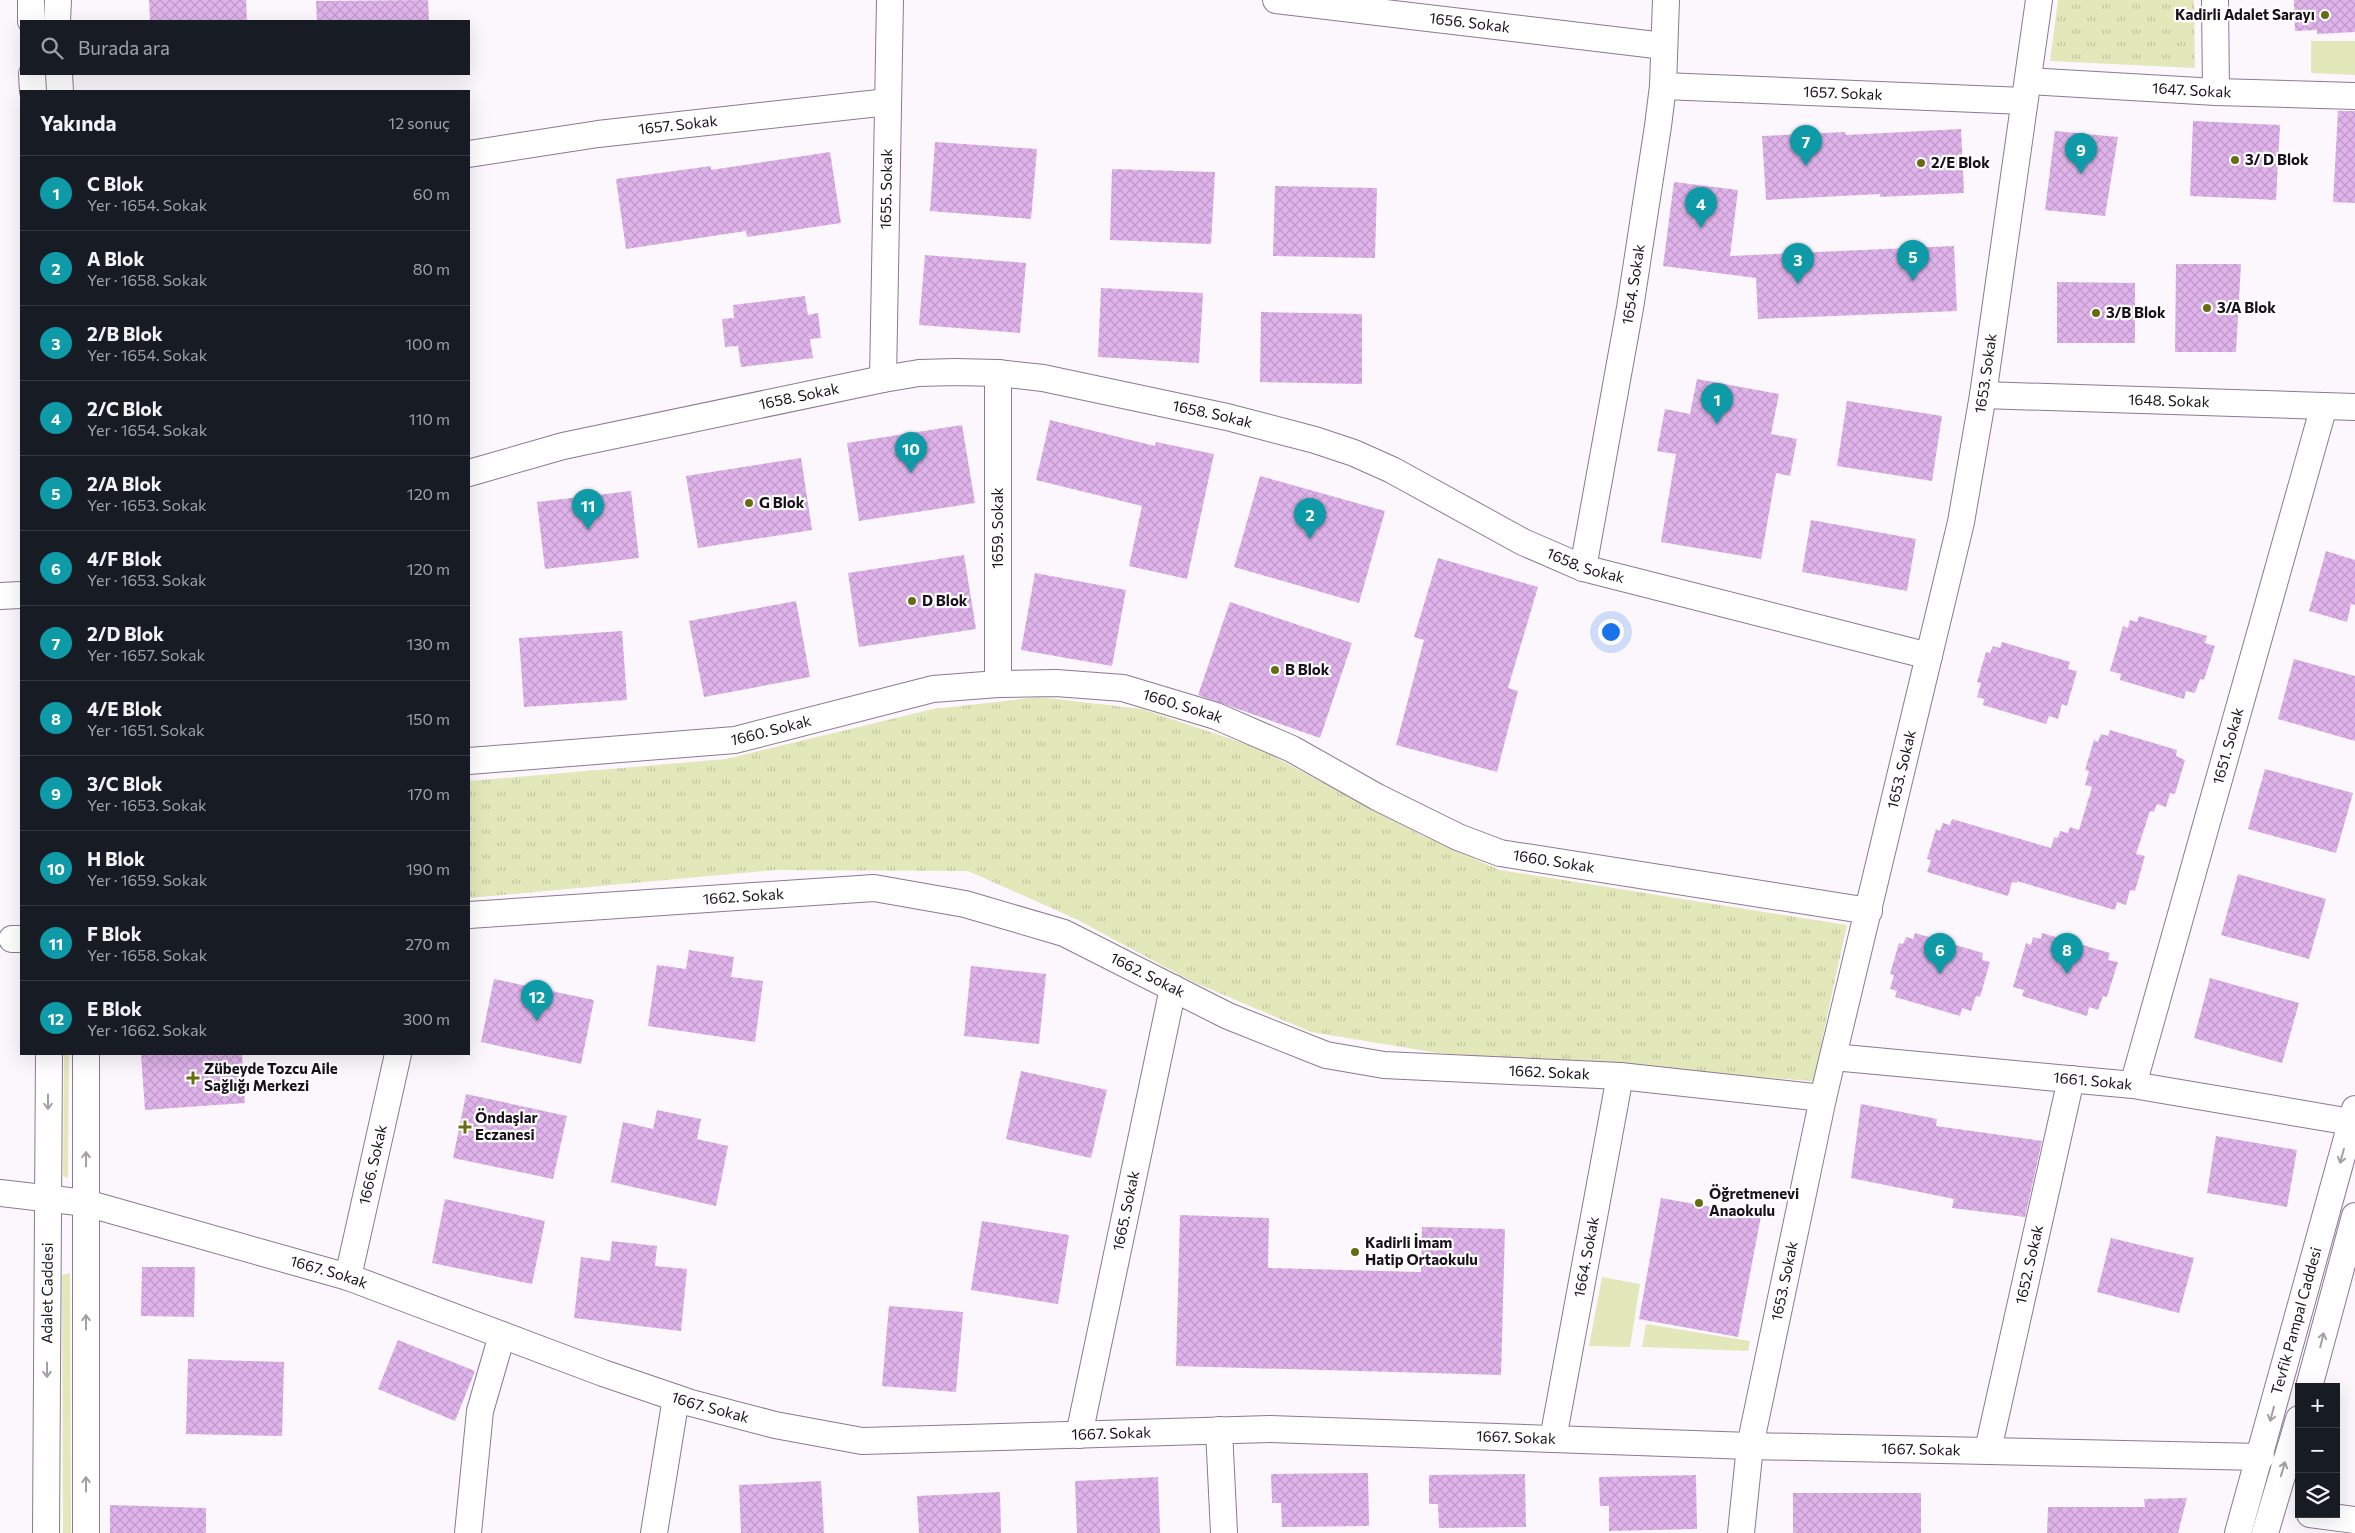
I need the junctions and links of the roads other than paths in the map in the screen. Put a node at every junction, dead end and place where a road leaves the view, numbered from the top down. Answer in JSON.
{"nodes":[{"id":1,"x":31,"y":0,"type":"edge"},
{"id":2,"x":58,"y":0,"type":"edge"},
{"id":3,"x":890,"y":0,"type":"edge"},
{"id":4,"x":1276,"y":0,"type":"edge"},
{"id":5,"x":1666,"y":0,"type":"edge"},
{"id":6,"x":2039,"y":0,"type":"edge"},
{"id":7,"x":2215,"y":0,"type":"edge"},
{"id":8,"x":31,"y":20,"type":"edge"},
{"id":9,"x":57,"y":20,"type":"edge"},
{"id":10,"x":1664,"y":46,"type":"junction"},
{"id":11,"x":32,"y":75,"type":"edge"},
{"id":12,"x":59,"y":75,"type":"edge"},
{"id":13,"x":1663,"y":86,"type":"junction"},
{"id":14,"x":33,"y":90,"type":"edge"},
{"id":15,"x":60,"y":90,"type":"edge"},
{"id":16,"x":2026,"y":91,"type":"junction"},
{"id":17,"x":2216,"y":92,"type":"junction"},
{"id":18,"x":2355,"y":96,"type":"edge"},
{"id":19,"x":888,"y":102,"type":"junction"},
{"id":20,"x":470,"y":154,"type":"edge"},
{"id":21,"x":998,"y":373,"type":"junction"},
{"id":22,"x":883,"y":379,"type":"junction"},
{"id":23,"x":1983,"y":395,"type":"junction"},
{"id":24,"x":2324,"y":406,"type":"junction"},
{"id":25,"x":2355,"y":407,"type":"edge"},
{"id":26,"x":470,"y":472,"type":"edge"},
{"id":27,"x":1583,"y":568,"type":"junction"},
{"id":28,"x":20,"y":595,"type":"edge"},
{"id":29,"x":0,"y":596,"type":"edge"},
{"id":30,"x":1928,"y":656,"type":"junction"},
{"id":31,"x":998,"y":684,"type":"junction"},
{"id":32,"x":470,"y":761,"type":"edge"},
{"id":33,"x":1869,"y":911,"type":"junction"},
{"id":34,"x":470,"y":915,"type":"edge"},
{"id":35,"x":1173,"y":988,"type":"junction"},
{"id":36,"x":49,"y":1055,"type":"edge"},
{"id":37,"x":86,"y":1055,"type":"edge"},
{"id":38,"x":398,"y":1055,"type":"edge"},
{"id":39,"x":1832,"y":1056,"type":"junction"},
{"id":40,"x":1620,"y":1076,"type":"junction"},
{"id":41,"x":2071,"y":1080,"type":"junction"},
{"id":42,"x":2134,"y":1085,"type":"junction"},
{"id":43,"x":1823,"y":1098,"type":"junction"},
{"id":44,"x":2353,"y":1116,"type":"edge"},
{"id":45,"x":0,"y":1193,"type":"edge"},
{"id":46,"x":48,"y":1197,"type":"junction"},
{"id":47,"x":86,"y":1203,"type":"junction"},
{"id":48,"x":2355,"y":1216,"type":"edge"},
{"id":49,"x":2345,"y":1252,"type":"junction"},
{"id":50,"x":348,"y":1277,"type":"junction"},
{"id":51,"x":2355,"y":1286,"type":"edge"},
{"id":52,"x":502,"y":1335,"type":"junction"},
{"id":53,"x":2310,"y":1383,"type":"edge"},
{"id":54,"x":676,"y":1398,"type":"junction"},
{"id":55,"x":2297,"y":1428,"type":"edge"},
{"id":56,"x":1219,"y":1430,"type":"junction"},
{"id":57,"x":1079,"y":1435,"type":"junction"},
{"id":58,"x":1553,"y":1439,"type":"junction"},
{"id":59,"x":1750,"y":1446,"type":"junction"},
{"id":60,"x":1988,"y":1450,"type":"junction"},
{"id":61,"x":2260,"y":1457,"type":"junction"},
{"id":62,"x":2295,"y":1514,"type":"edge"},
{"id":63,"x":2340,"y":1518,"type":"edge"},
{"id":64,"x":2355,"y":1520,"type":"edge"},
{"id":65,"x":2268,"y":1521,"type":"edge"},
{"id":66,"x":46,"y":1533,"type":"edge"},
{"id":67,"x":86,"y":1533,"type":"edge"},
{"id":68,"x":468,"y":1533,"type":"edge"},
{"id":69,"x":654,"y":1533,"type":"edge"},
{"id":70,"x":1224,"y":1533,"type":"edge"},
{"id":71,"x":1741,"y":1533,"type":"edge"},
{"id":72,"x":2238,"y":1533,"type":"edge"}],
"edges":[{"from":1,"to":8,"type":"street"},
{"from":2,"to":9,"type":"street"},
{"from":3,"to":19,"type":"street","name":"1655. Sokak"},
{"from":4,"to":10,"type":"street","name":"1656. Sokak"},
{"from":5,"to":10,"type":"street","name":"1654. Sokak"},
{"from":6,"to":16,"type":"street","name":"1653. Sokak"},
{"from":7,"to":17,"type":"street"},
{"from":10,"to":13,"type":"street","name":"1654. Sokak"},
{"from":11,"to":14,"type":"street"},
{"from":12,"to":15,"type":"street"},
{"from":13,"to":16,"type":"street","name":"1657. Sokak"},
{"from":13,"to":27,"type":"street","name":"1654. Sokak"},
{"from":16,"to":17,"type":"street","name":"1647. Sokak"},
{"from":16,"to":23,"type":"street","name":"1653. Sokak"},
{"from":17,"to":18,"type":"street","name":"1647. Sokak"},
{"from":19,"to":20,"type":"street","name":"1657. Sokak"},
{"from":19,"to":22,"type":"street","name":"1655. Sokak"},
{"from":21,"to":22,"type":"street","name":"1658. Sokak"},
{"from":21,"to":27,"type":"street","name":"1658. Sokak"},
{"from":21,"to":31,"type":"street","name":"1659. Sokak"},
{"from":22,"to":26,"type":"street","name":"1658. Sokak"},
{"from":23,"to":24,"type":"street","name":"1648. Sokak"},
{"from":23,"to":30,"type":"street","name":"1653. Sokak"},
{"from":24,"to":25,"type":"street","name":"1648. Sokak"},
{"from":24,"to":42,"type":"street","name":"1651. Sokak"},
{"from":27,"to":30,"type":"street","name":"1658. Sokak"},
{"from":28,"to":29,"type":"street"},
{"from":30,"to":33,"type":"street","name":"1653. Sokak"},
{"from":31,"to":32,"type":"street","name":"1660. Sokak"},
{"from":31,"to":33,"type":"street","name":"1660. Sokak"},
{"from":33,"to":39,"type":"street","name":"1653. Sokak"},
{"from":34,"to":35,"type":"street","name":"1662. Sokak"},
{"from":35,"to":40,"type":"street","name":"1662. Sokak"},
{"from":35,"to":57,"type":"street","name":"1665. Sokak"},
{"from":36,"to":46,"type":"street","name":"Adalet Caddesi","one_way":true},
{"from":47,"to":37,"type":"street","one_way":true},
{"from":38,"to":50,"type":"street","name":"1666. Sokak"},
{"from":39,"to":41,"type":"street","name":"1661. Sokak"},
{"from":39,"to":43,"type":"street","name":"1653. Sokak"},
{"from":40,"to":43,"type":"street","name":"1662. Sokak"},
{"from":40,"to":58,"type":"street","name":"1664. Sokak"},
{"from":41,"to":42,"type":"street","name":"1661. Sokak"},
{"from":41,"to":60,"type":"street","name":"1652. Sokak"},
{"from":42,"to":44,"type":"street","name":"1661. Sokak"},
{"from":43,"to":59,"type":"street","name":"1653. Sokak"},
{"from":44,"to":61,"type":"street","name":"Tevfik Pampal Caddesi","one_way":true},
{"from":45,"to":46,"type":"street","name":"1667. Sokak"},
{"from":46,"to":47,"type":"street","name":"1667. Sokak"},
{"from":46,"to":66,"type":"street","name":"Adalet Caddesi","one_way":true},
{"from":47,"to":50,"type":"street","name":"1667. Sokak"},
{"from":67,"to":47,"type":"street","one_way":true},
{"from":48,"to":49,"type":"street","name":"Tevfik Pampal Caddesi"},
{"from":49,"to":51,"type":"street"},
{"from":53,"to":49,"type":"street","name":"Tevfik Pampal Caddesi","one_way":true},
{"from":50,"to":52,"type":"street","name":"1667. Sokak"},
{"from":52,"to":54,"type":"street","name":"1667. Sokak"},
{"from":52,"to":68,"type":"street"},
{"from":54,"to":57,"type":"street","name":"1667. Sokak"},
{"from":54,"to":69,"type":"street"},
{"from":65,"to":55,"type":"street","one_way":true},
{"from":56,"to":57,"type":"street","name":"1667. Sokak"},
{"from":56,"to":58,"type":"street","name":"1667. Sokak"},
{"from":56,"to":70,"type":"street"},
{"from":58,"to":59,"type":"street","name":"1667. Sokak"},
{"from":59,"to":60,"type":"street","name":"1667. Sokak"},
{"from":59,"to":71,"type":"street","name":"1653. Sokak"},
{"from":60,"to":61,"type":"street","name":"1667. Sokak"},
{"from":61,"to":72,"type":"street","name":"Tevfik Pampal Caddesi"},
{"from":62,"to":65,"type":"street"},
{"from":63,"to":64,"type":"street"}]}
